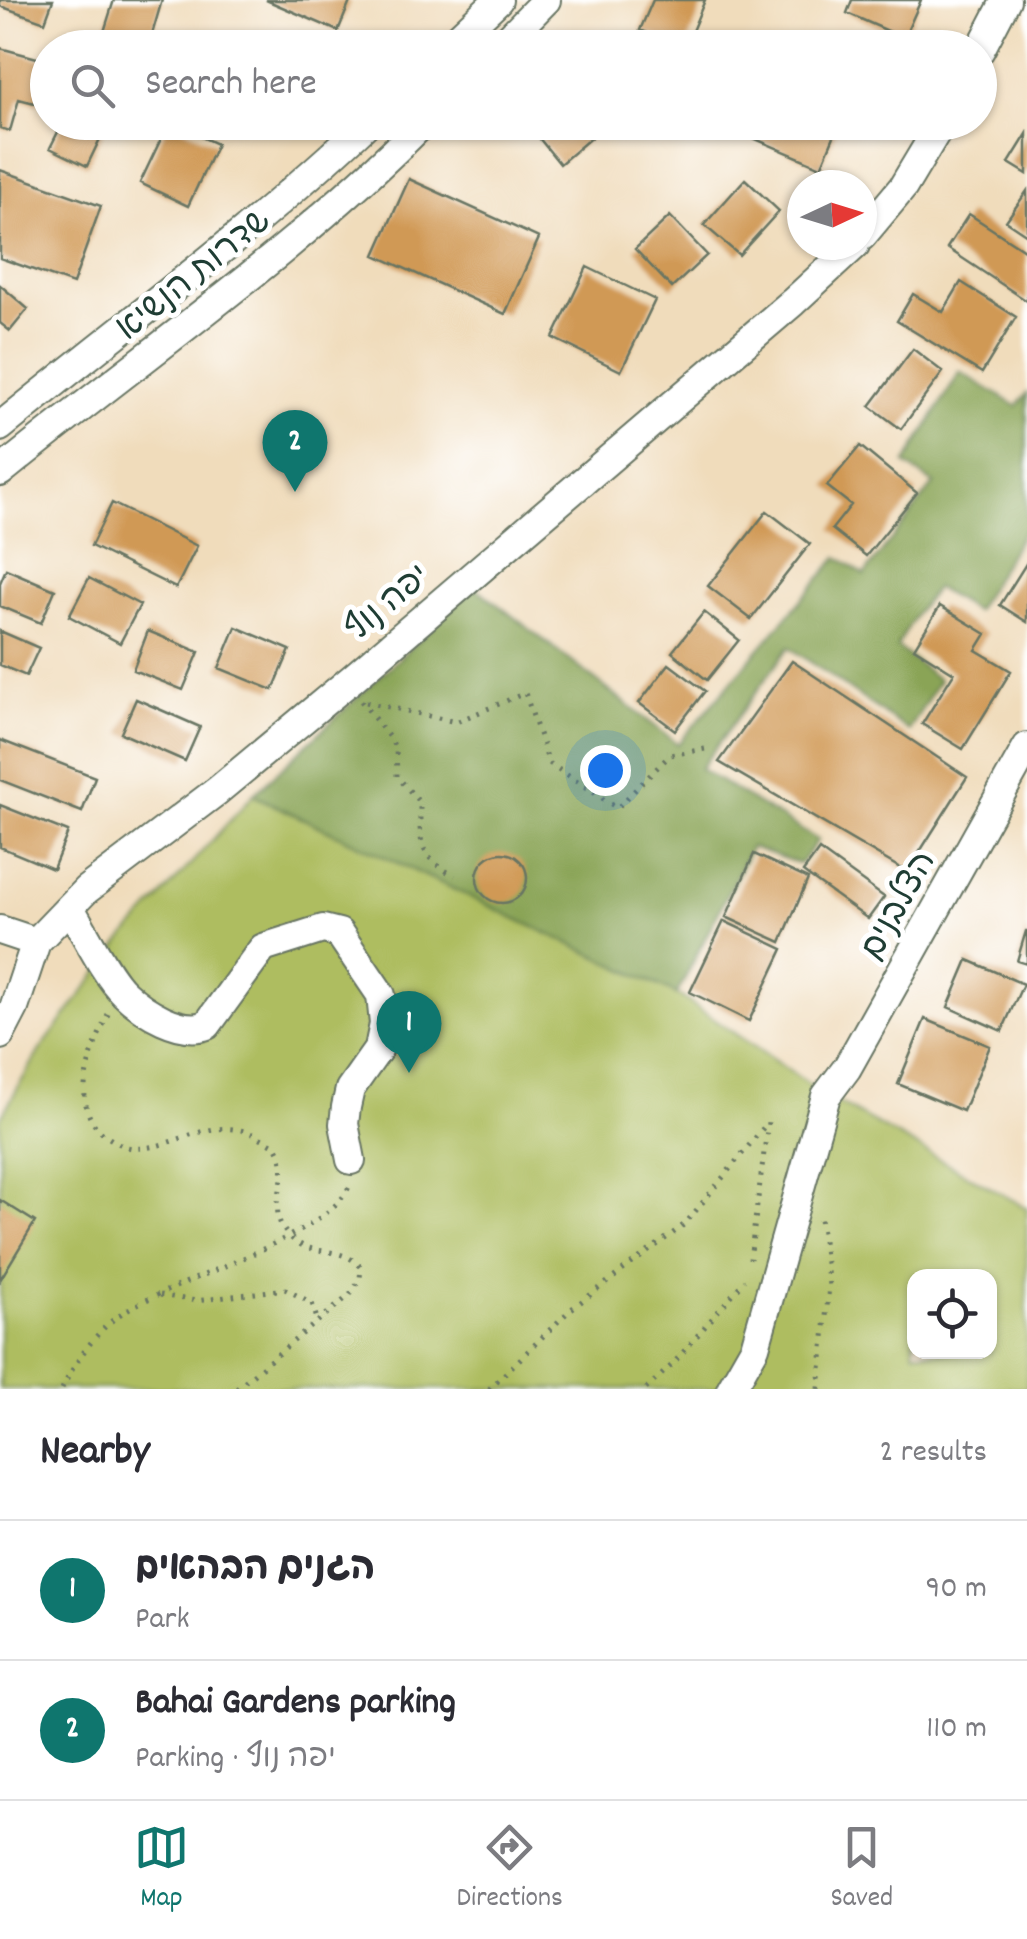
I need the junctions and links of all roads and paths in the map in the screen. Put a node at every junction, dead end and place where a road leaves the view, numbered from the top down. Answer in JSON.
{"nodes":[{"id":1,"x":498,"y":0,"type":"edge"},
{"id":2,"x":546,"y":0,"type":"edge"},
{"id":3,"x":1006,"y":0,"type":"edge"},
{"id":4,"x":466,"y":30,"type":"edge"},
{"id":5,"x":517,"y":30,"type":"edge"},
{"id":6,"x":990,"y":30,"type":"edge"},
{"id":7,"x":347,"y":140,"type":"edge"},
{"id":8,"x":406,"y":140,"type":"edge"},
{"id":9,"x":931,"y":140,"type":"edge"},
{"id":10,"x":877,"y":218,"type":"edge"},
{"id":11,"x":839,"y":260,"type":"edge"},
{"id":12,"x":0,"y":427,"type":"edge"},
{"id":13,"x":0,"y":472,"type":"edge"},
{"id":14,"x":1027,"y":747,"type":"edge"},
{"id":15,"x":705,"y":749,"type":"dead end"},
{"id":16,"x":455,"y":876,"type":"dead end"},
{"id":17,"x":70,"y":908,"type":"junction"},
{"id":18,"x":0,"y":930,"type":"edge"},
{"id":19,"x":36,"y":942,"type":"junction"},
{"id":20,"x":116,"y":982,"type":"junction"},
{"id":21,"x":0,"y":1035,"type":"edge"},
{"id":22,"x":351,"y":1160,"type":"joint"},
{"id":23,"x":790,"y":1216,"type":"junction"},
{"id":24,"x":288,"y":1235,"type":"junction"},
{"id":25,"x":157,"y":1294,"type":"junction"},
{"id":26,"x":318,"y":1320,"type":"junction"},
{"id":27,"x":62,"y":1389,"type":"edge"},
{"id":28,"x":235,"y":1389,"type":"edge"},
{"id":29,"x":489,"y":1389,"type":"edge"},
{"id":30,"x":646,"y":1389,"type":"edge"},
{"id":31,"x":732,"y":1389,"type":"edge"},
{"id":32,"x":819,"y":1389,"type":"edge"}],
"edges":[{"from":1,"to":4,"type":"street"},
{"from":2,"to":5,"type":"street"},
{"from":3,"to":6,"type":"street"},
{"from":7,"to":12,"type":"street","name":"שדרות הנשיא"},
{"from":8,"to":13,"type":"street","name":"שדרות הנשיא"},
{"from":9,"to":10,"type":"street"},
{"from":11,"to":17,"type":"street","name":"יפה נוף"},
{"from":14,"to":23,"type":"street","name":"הצלבנים"},
{"from":15,"to":16,"type":"path"},
{"from":17,"to":19,"type":"street","name":"יפה נוף"},
{"from":17,"to":20,"type":"street"},
{"from":18,"to":19,"type":"street"},
{"from":19,"to":21,"type":"street","name":"יפה נוף"},
{"from":20,"to":22,"type":"street"},
{"from":20,"to":24,"type":"path"},
{"from":22,"to":24,"type":"path"},
{"from":23,"to":31,"type":"street","name":"הצלבנים"},
{"from":23,"to":32,"type":"path"},
{"from":24,"to":25,"type":"path"},
{"from":24,"to":26,"type":"path"},
{"from":25,"to":26,"type":"path"},
{"from":25,"to":27,"type":"path"},
{"from":26,"to":28,"type":"path"},
{"from":29,"to":30,"type":"path"}]}
